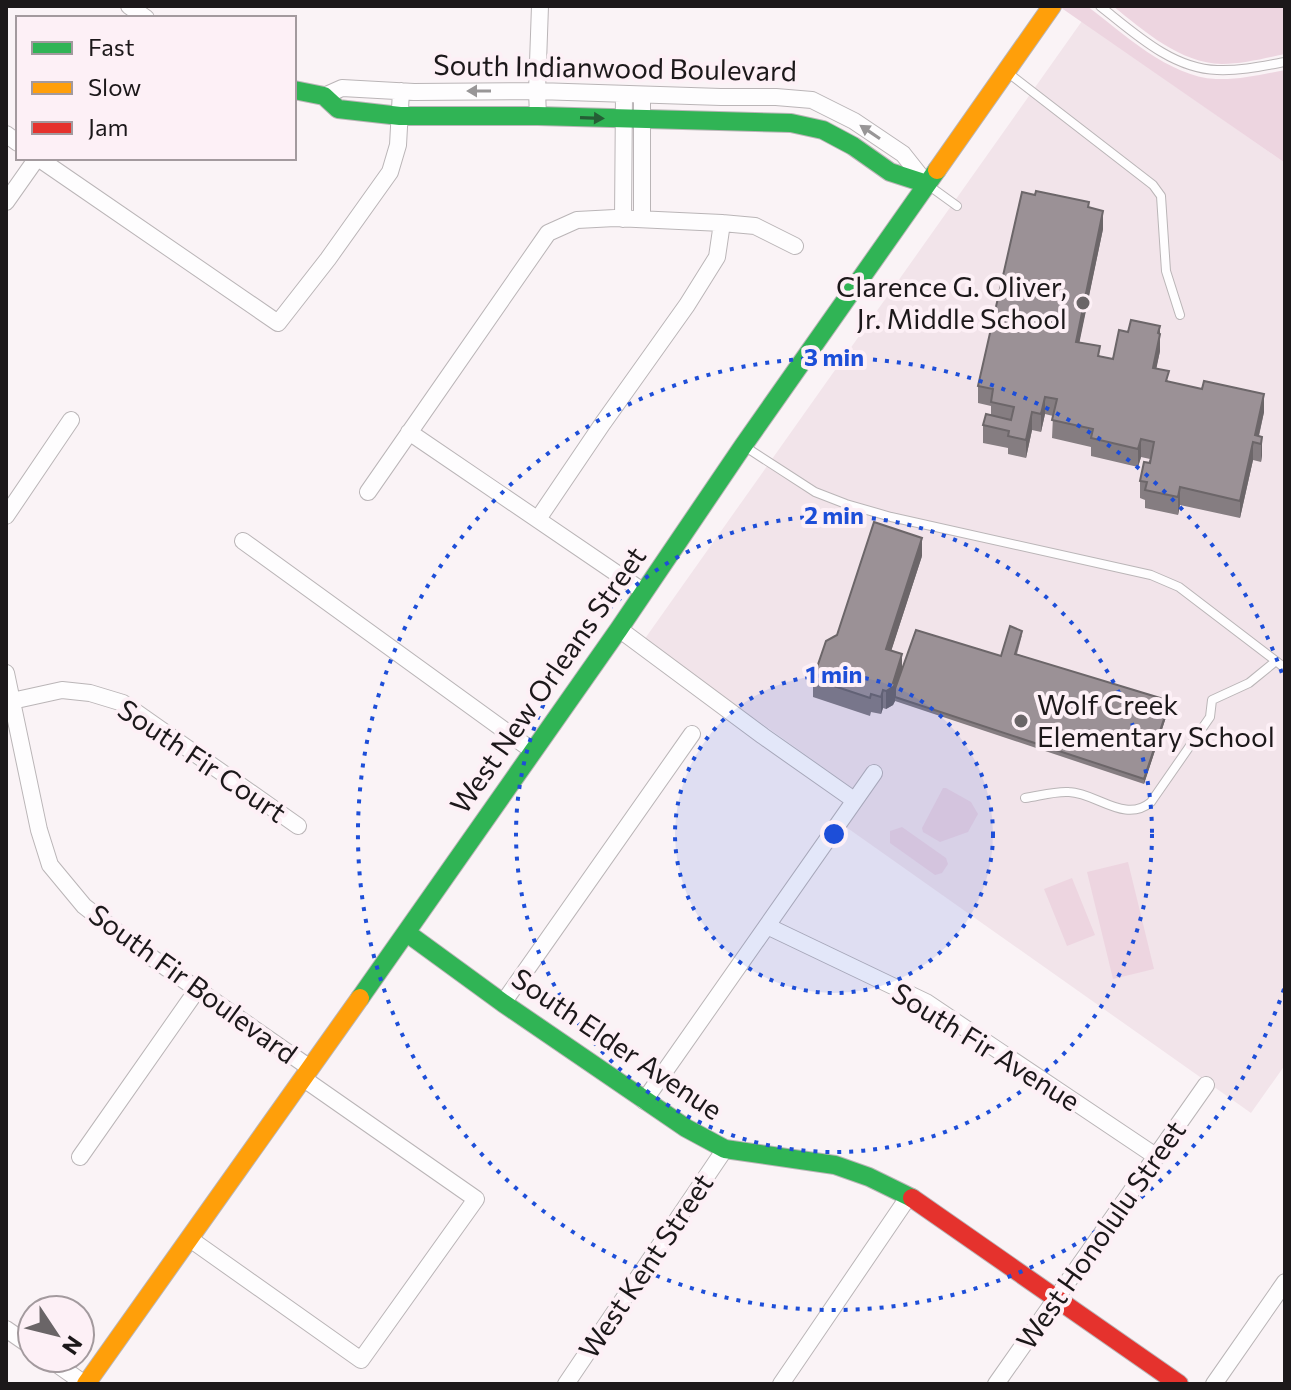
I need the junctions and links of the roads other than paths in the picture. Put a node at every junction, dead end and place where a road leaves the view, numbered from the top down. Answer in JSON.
{"nodes":[{"id":1,"x":540,"y":6,"type":"edge"},
{"id":2,"x":1052,"y":6,"type":"edge"},
{"id":3,"x":1100,"y":6,"type":"edge"},
{"id":4,"x":1285,"y":62,"type":"edge"},
{"id":5,"x":1006,"y":71,"type":"junction"},
{"id":6,"x":296,"y":90,"type":"edge"},
{"id":7,"x":401,"y":91,"type":"junction"},
{"id":8,"x":537,"y":91,"type":"junction"},
{"id":9,"x":624,"y":94,"type":"junction"},
{"id":10,"x":642,"y":95,"type":"junction"},
{"id":11,"x":324,"y":96,"type":"junction"},
{"id":12,"x":836,"y":111,"type":"junction"},
{"id":13,"x":400,"y":116,"type":"junction"},
{"id":14,"x":538,"y":116,"type":"junction"},
{"id":15,"x":633,"y":119,"type":"junction"},
{"id":16,"x":823,"y":130,"type":"junction"},
{"id":17,"x":37,"y":160,"type":"edge"},
{"id":18,"x":41,"y":160,"type":"edge"},
{"id":19,"x":623,"y":171,"type":"junction"},
{"id":20,"x":642,"y":171,"type":"junction"},
{"id":21,"x":927,"y":184,"type":"junction"},
{"id":22,"x":6,"y":202,"type":"edge"},
{"id":23,"x":957,"y":206,"type":"dead end"},
{"id":24,"x":623,"y":219,"type":"junction"},
{"id":25,"x":642,"y":219,"type":"junction"},
{"id":26,"x":722,"y":223,"type":"junction"},
{"id":27,"x":795,"y":246,"type":"dead end"},
{"id":28,"x":1180,"y":315,"type":"dead end"},
{"id":29,"x":71,"y":420,"type":"dead end"},
{"id":30,"x":409,"y":432,"type":"junction"},
{"id":31,"x":743,"y":446,"type":"junction"},
{"id":32,"x":368,"y":492,"type":"dead end"},
{"id":33,"x":6,"y":516,"type":"edge"},
{"id":34,"x":538,"y":519,"type":"junction"},
{"id":35,"x":243,"y":541,"type":"dead end"},
{"id":36,"x":644,"y":592,"type":"junction"},
{"id":37,"x":619,"y":629,"type":"junction"},
{"id":38,"x":1276,"y":661,"type":"junction"},
{"id":39,"x":1285,"y":668,"type":"edge"},
{"id":40,"x":6,"y":673,"type":"edge"},
{"id":41,"x":12,"y":701,"type":"junction"},
{"id":42,"x":692,"y":734,"type":"dead end"},
{"id":43,"x":533,"y":751,"type":"junction"},
{"id":44,"x":874,"y":773,"type":"dead end"},
{"id":45,"x":1025,"y":798,"type":"dead end"},
{"id":46,"x":854,"y":800,"type":"junction"},
{"id":47,"x":298,"y":826,"type":"dead end"},
{"id":48,"x":767,"y":926,"type":"junction"},
{"id":49,"x":407,"y":933,"type":"junction"},
{"id":50,"x":197,"y":990,"type":"junction"},
{"id":51,"x":503,"y":1003,"type":"junction"},
{"id":52,"x":307,"y":1074,"type":"junction"},
{"id":53,"x":1206,"y":1085,"type":"dead end"},
{"id":54,"x":644,"y":1101,"type":"junction"},
{"id":55,"x":725,"y":1149,"type":"junction"},
{"id":56,"x":80,"y":1157,"type":"dead end"},
{"id":57,"x":1157,"y":1157,"type":"junction"},
{"id":58,"x":909,"y":1196,"type":"junction"},
{"id":59,"x":190,"y":1239,"type":"junction"},
{"id":60,"x":1285,"y":1282,"type":"edge"},
{"id":61,"x":1055,"y":1298,"type":"junction"},
{"id":62,"x":86,"y":1384,"type":"edge"},
{"id":63,"x":566,"y":1384,"type":"edge"},
{"id":64,"x":781,"y":1384,"type":"edge"},
{"id":65,"x":996,"y":1384,"type":"edge"},
{"id":66,"x":1179,"y":1384,"type":"edge"},
{"id":67,"x":1214,"y":1384,"type":"edge"}],
"edges":[{"from":1,"to":8,"type":"street"},
{"from":2,"to":5,"type":"street","name":"West New Orleans Street"},
{"from":3,"to":4,"type":"lane"},
{"from":5,"to":21,"type":"street","name":"West New Orleans Street"},
{"from":5,"to":28,"type":"lane"},
{"from":6,"to":11,"type":"street","name":"South Indianwood Boulevard"},
{"from":8,"to":7,"type":"street","name":"South Indianwood Boulevard","one_way":true},
{"from":7,"to":11,"type":"street","name":"South Indianwood Boulevard"},
{"from":7,"to":13,"type":"street"},
{"from":8,"to":9,"type":"street","name":"South Indianwood Boulevard"},
{"from":8,"to":14,"type":"street"},
{"from":9,"to":10,"type":"street","name":"South Indianwood Boulevard"},
{"from":9,"to":15,"type":"street"},
{"from":10,"to":12,"type":"street","name":"South Indianwood Boulevard"},
{"from":10,"to":15,"type":"street"},
{"from":11,"to":13,"type":"street","name":"South Indianwood Boulevard"},
{"from":12,"to":16,"type":"street"},
{"from":21,"to":12,"type":"street","name":"South Indianwood Boulevard","one_way":true},
{"from":13,"to":14,"type":"street","name":"South Indianwood Boulevard"},
{"from":13,"to":18,"type":"street"},
{"from":14,"to":15,"type":"street","name":"South Indianwood Boulevard","one_way":true},
{"from":15,"to":16,"type":"street","name":"South Indianwood Boulevard"},
{"from":15,"to":19,"type":"street"},
{"from":15,"to":20,"type":"street"},
{"from":16,"to":21,"type":"street","name":"South Indianwood Boulevard"},
{"from":17,"to":22,"type":"street"},
{"from":19,"to":20,"type":"street"},
{"from":19,"to":24,"type":"street"},
{"from":20,"to":25,"type":"street"},
{"from":21,"to":23,"type":"lane"},
{"from":21,"to":31,"type":"street","name":"West New Orleans Street"},
{"from":24,"to":25,"type":"street"},
{"from":24,"to":30,"type":"street"},
{"from":25,"to":26,"type":"street"},
{"from":26,"to":27,"type":"street"},
{"from":26,"to":34,"type":"street"},
{"from":29,"to":33,"type":"street"},
{"from":30,"to":32,"type":"street"},
{"from":30,"to":34,"type":"street"},
{"from":31,"to":36,"type":"street","name":"West New Orleans Street"},
{"from":31,"to":38,"type":"lane"},
{"from":34,"to":36,"type":"street"},
{"from":35,"to":43,"type":"street"},
{"from":36,"to":37,"type":"street","name":"West New Orleans Street"},
{"from":37,"to":43,"type":"street","name":"West New Orleans Street"},
{"from":37,"to":46,"type":"street"},
{"from":38,"to":39,"type":"lane"},
{"from":38,"to":45,"type":"lane"},
{"from":40,"to":41,"type":"street","name":"South Fir Boulevard"},
{"from":41,"to":47,"type":"street","name":"South Fir Court"},
{"from":41,"to":50,"type":"street","name":"South Fir Boulevard"},
{"from":42,"to":51,"type":"street"},
{"from":43,"to":49,"type":"street","name":"West New Orleans Street"},
{"from":44,"to":46,"type":"street"},
{"from":46,"to":48,"type":"street"},
{"from":48,"to":54,"type":"street"},
{"from":48,"to":57,"type":"street","name":"South Fir Avenue"},
{"from":49,"to":51,"type":"street","name":"South Elder Avenue"},
{"from":49,"to":52,"type":"street","name":"West New Orleans Street"},
{"from":50,"to":52,"type":"street","name":"South Fir Boulevard"},
{"from":50,"to":56,"type":"street"},
{"from":51,"to":54,"type":"street","name":"South Elder Avenue"},
{"from":52,"to":59,"type":"street","name":"West New Orleans Street"},
{"from":52,"to":59,"type":"street","name":"South Fir Boulevard"},
{"from":53,"to":57,"type":"street","name":"West Honolulu Street"},
{"from":54,"to":55,"type":"street","name":"South Elder Avenue"},
{"from":55,"to":58,"type":"street","name":"South Elder Avenue"},
{"from":55,"to":63,"type":"street","name":"West Kent Street"},
{"from":57,"to":61,"type":"street","name":"West Honolulu Street"},
{"from":58,"to":61,"type":"street","name":"South Elder Avenue"},
{"from":58,"to":64,"type":"street"},
{"from":59,"to":62,"type":"street","name":"West New Orleans Street"},
{"from":60,"to":67,"type":"street"},
{"from":61,"to":65,"type":"street","name":"West Honolulu Street"},
{"from":61,"to":66,"type":"street","name":"South Elder Avenue"}]}
